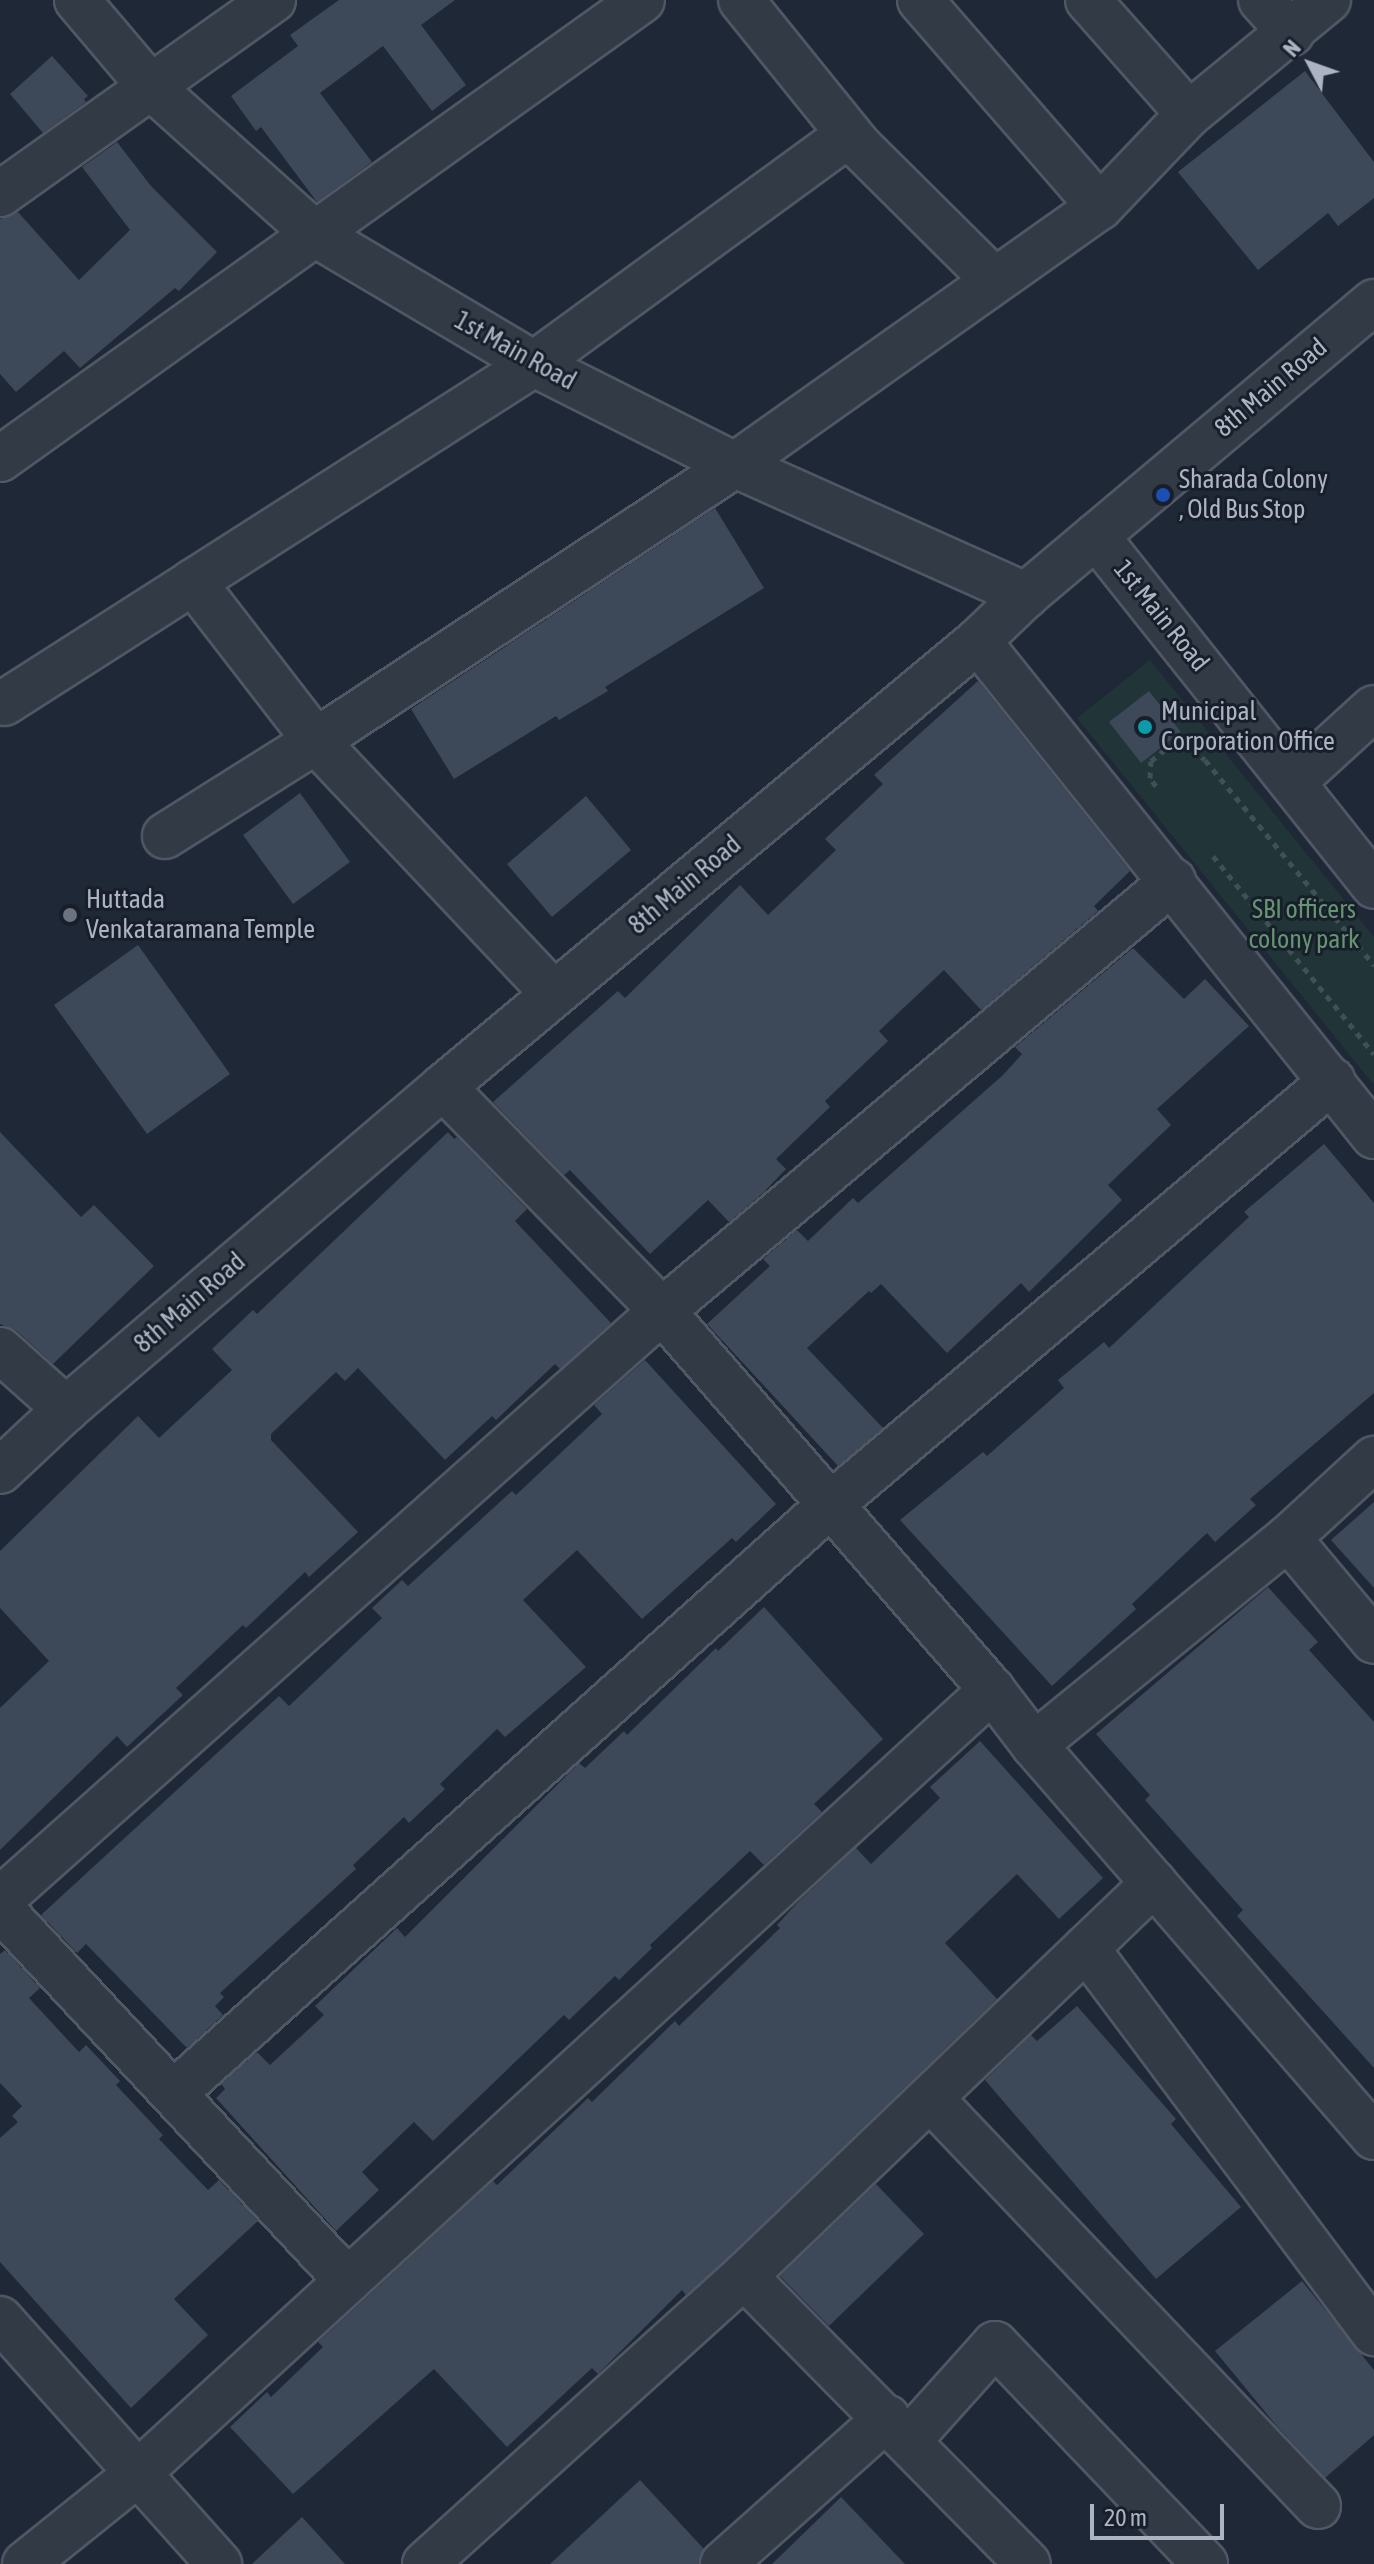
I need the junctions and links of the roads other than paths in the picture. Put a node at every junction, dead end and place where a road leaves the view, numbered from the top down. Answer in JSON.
{"nodes":[{"id":1,"x":77,"y":0,"type":"edge"},
{"id":2,"x":273,"y":0,"type":"edge"},
{"id":3,"x":642,"y":0,"type":"edge"},
{"id":4,"x":741,"y":0,"type":"edge"},
{"id":5,"x":920,"y":0,"type":"edge"},
{"id":6,"x":1088,"y":0,"type":"edge"},
{"id":7,"x":1261,"y":0,"type":"edge"},
{"id":8,"x":1328,"y":0,"type":"edge"},
{"id":9,"x":1291,"y":33,"type":"junction"},
{"id":10,"x":149,"y":85,"type":"junction"},
{"id":11,"x":1189,"y":114,"type":"junction"},
{"id":12,"x":849,"y":134,"type":"junction"},
{"id":13,"x":0,"y":194,"type":"edge"},
{"id":14,"x":1100,"y":207,"type":"junction"},
{"id":15,"x":315,"y":234,"type":"junction"},
{"id":16,"x":994,"y":280,"type":"junction"},
{"id":17,"x":1374,"y":302,"type":"edge"},
{"id":18,"x":534,"y":364,"type":"junction"},
{"id":19,"x":0,"y":459,"type":"edge"},
{"id":20,"x":735,"y":465,"type":"junction"},
{"id":21,"x":1096,"y":536,"type":"junction"},
{"id":22,"x":193,"y":582,"type":"junction"},
{"id":23,"x":1026,"y":595,"type":"junction"},
{"id":24,"x":978,"y":641,"type":"junction"},
{"id":25,"x":4,"y":703,"type":"dead end"},
{"id":26,"x":1374,"y":708,"type":"edge"},
{"id":27,"x":316,"y":741,"type":"junction"},
{"id":28,"x":1294,"y":781,"type":"junction"},
{"id":29,"x":165,"y":836,"type":"dead end"},
{"id":30,"x":1173,"y":881,"type":"junction"},
{"id":31,"x":1374,"y":886,"type":"edge"},
{"id":32,"x":554,"y":994,"type":"junction"},
{"id":33,"x":1332,"y":1081,"type":"junction"},
{"id":34,"x":443,"y":1087,"type":"junction"},
{"id":35,"x":1374,"y":1136,"type":"edge"},
{"id":36,"x":662,"y":1311,"type":"junction"},
{"id":37,"x":0,"y":1350,"type":"edge"},
{"id":38,"x":66,"y":1409,"type":"junction"},
{"id":39,"x":1374,"y":1459,"type":"edge"},
{"id":40,"x":0,"y":1471,"type":"edge"},
{"id":41,"x":829,"y":1506,"type":"junction"},
{"id":42,"x":1288,"y":1538,"type":"junction"},
{"id":43,"x":1374,"y":1641,"type":"edge"},
{"id":44,"x":992,"y":1690,"type":"junction"},
{"id":45,"x":1034,"y":1745,"type":"junction"},
{"id":46,"x":1154,"y":1883,"type":"junction"},
{"id":47,"x":0,"y":1900,"type":"edge"},
{"id":48,"x":0,"y":1908,"type":"edge"},
{"id":49,"x":1086,"y":1948,"type":"junction"},
{"id":50,"x":174,"y":2093,"type":"junction"},
{"id":51,"x":930,"y":2098,"type":"junction"},
{"id":52,"x":1374,"y":2137,"type":"edge"},
{"id":53,"x":744,"y":2276,"type":"junction"},
{"id":54,"x":346,"y":2279,"type":"junction"},
{"id":55,"x":0,"y":2319,"type":"edge"},
{"id":56,"x":1374,"y":2333,"type":"edge"},
{"id":57,"x":898,"y":2430,"type":"junction"},
{"id":58,"x":138,"y":2473,"type":"junction"},
{"id":59,"x":1318,"y":2506,"type":"dead end"},
{"id":60,"x":25,"y":2564,"type":"edge"},
{"id":61,"x":219,"y":2564,"type":"edge"},
{"id":62,"x":425,"y":2564,"type":"edge"},
{"id":63,"x":723,"y":2564,"type":"edge"},
{"id":64,"x":1028,"y":2564,"type":"edge"},
{"id":65,"x":1205,"y":2564,"type":"edge"}],
"edges":[{"from":1,"to":10,"type":"street","name":"1st Main Road"},
{"from":2,"to":10,"type":"street"},
{"from":3,"to":15,"type":"street"},
{"from":4,"to":12,"type":"street"},
{"from":5,"to":14,"type":"street"},
{"from":6,"to":11,"type":"street"},
{"from":7,"to":9,"type":"street"},
{"from":8,"to":9,"type":"street"},
{"from":9,"to":11,"type":"street"},
{"from":10,"to":13,"type":"street"},
{"from":10,"to":15,"type":"street","name":"1st Main Road"},
{"from":11,"to":14,"type":"street"},
{"from":12,"to":16,"type":"street"},
{"from":12,"to":18,"type":"street"},
{"from":14,"to":16,"type":"street"},
{"from":15,"to":18,"type":"street","name":"1st Main Road"},
{"from":15,"to":19,"type":"street"},
{"from":16,"to":20,"type":"street"},
{"from":17,"to":21,"type":"street","name":"8th Main Road"},
{"from":18,"to":20,"type":"street","name":"1st Main Road"},
{"from":18,"to":22,"type":"street"},
{"from":20,"to":23,"type":"street","name":"1st Main Road"},
{"from":20,"to":27,"type":"street"},
{"from":21,"to":23,"type":"street","name":"8th Main Road"},
{"from":21,"to":28,"type":"street","name":"1st Main Road"},
{"from":22,"to":25,"type":"street"},
{"from":22,"to":27,"type":"street"},
{"from":23,"to":24,"type":"street","name":"8th Main Road"},
{"from":24,"to":30,"type":"street"},
{"from":24,"to":32,"type":"street","name":"8th Main Road"},
{"from":26,"to":28,"type":"street"},
{"from":27,"to":29,"type":"street"},
{"from":27,"to":32,"type":"street"},
{"from":28,"to":31,"type":"street","name":"1st Main Road"},
{"from":30,"to":33,"type":"street"},
{"from":30,"to":36,"type":"street"},
{"from":32,"to":34,"type":"street","name":"8th Main Road"},
{"from":33,"to":35,"type":"street"},
{"from":33,"to":41,"type":"street"},
{"from":34,"to":36,"type":"street"},
{"from":34,"to":38,"type":"street","name":"8th Main Road"},
{"from":36,"to":41,"type":"street"},
{"from":36,"to":47,"type":"street"},
{"from":37,"to":38,"type":"street"},
{"from":38,"to":40,"type":"street","name":"8th Main Road"},
{"from":39,"to":42,"type":"street"},
{"from":41,"to":44,"type":"street"},
{"from":41,"to":50,"type":"street"},
{"from":42,"to":43,"type":"street"},
{"from":42,"to":45,"type":"street"},
{"from":44,"to":45,"type":"street"},
{"from":44,"to":54,"type":"street"},
{"from":45,"to":46,"type":"street"},
{"from":46,"to":49,"type":"street"},
{"from":46,"to":52,"type":"street"},
{"from":48,"to":50,"type":"street"},
{"from":49,"to":51,"type":"street"},
{"from":49,"to":56,"type":"street"},
{"from":50,"to":54,"type":"street"},
{"from":51,"to":53,"type":"street"},
{"from":51,"to":59,"type":"street"},
{"from":53,"to":57,"type":"street"},
{"from":53,"to":62,"type":"street"},
{"from":54,"to":58,"type":"street"},
{"from":55,"to":58,"type":"street"},
{"from":57,"to":63,"type":"street"},
{"from":57,"to":64,"type":"street"},
{"from":57,"to":65,"type":"street"},
{"from":58,"to":60,"type":"street"},
{"from":58,"to":61,"type":"street"}]}
